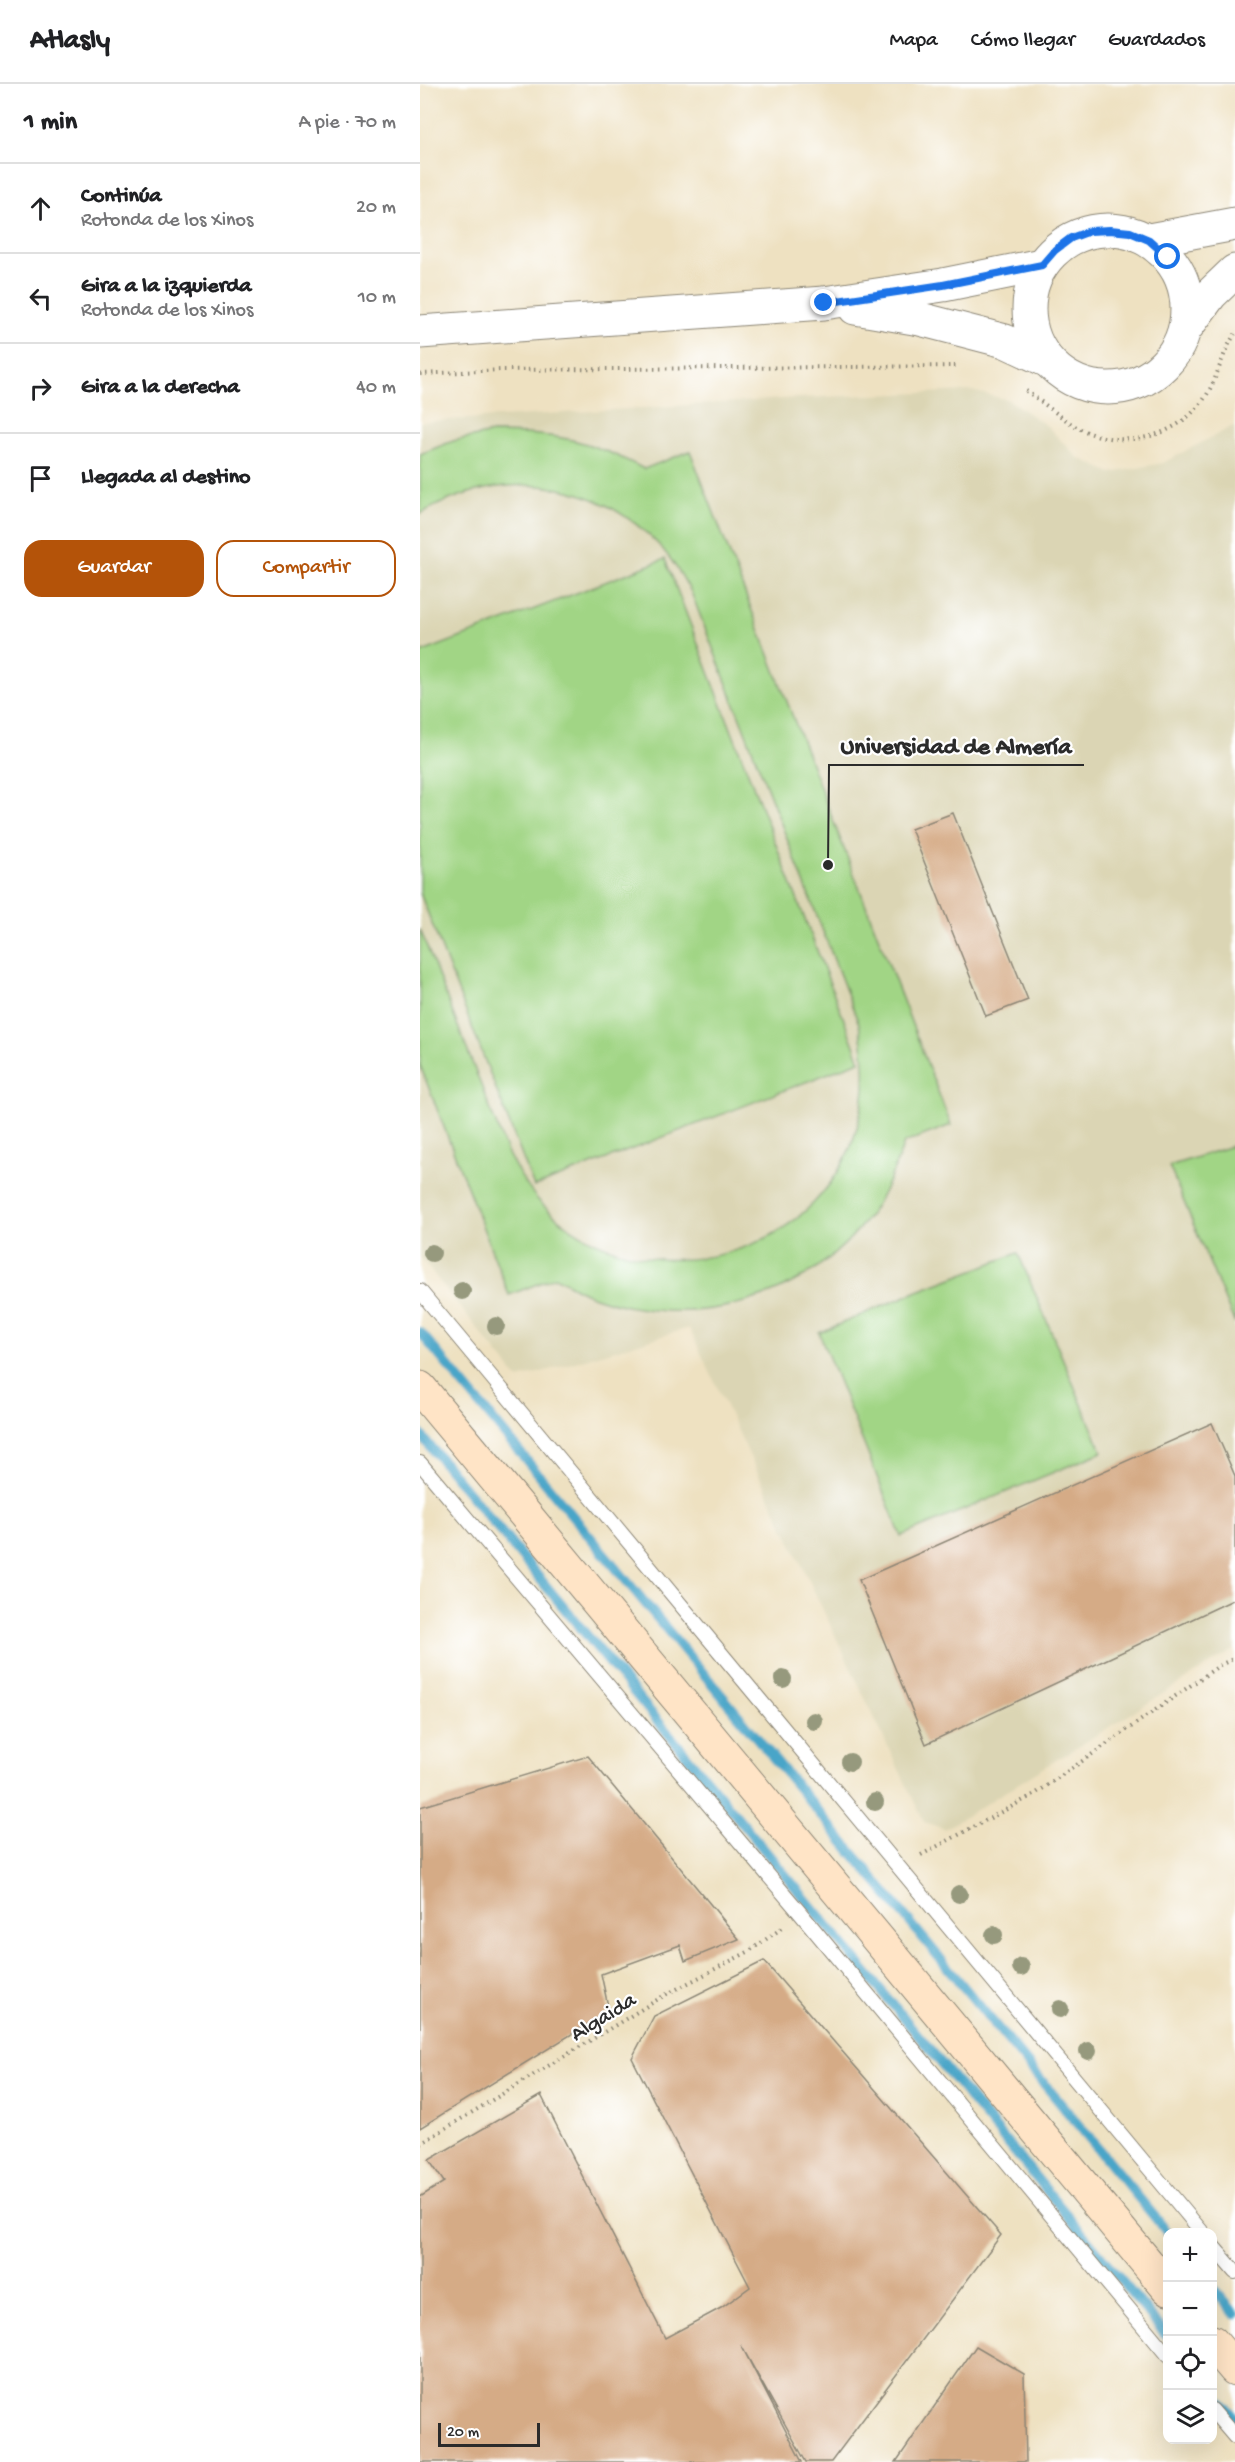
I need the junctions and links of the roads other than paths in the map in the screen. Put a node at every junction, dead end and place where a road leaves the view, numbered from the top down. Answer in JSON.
{"nodes":[{"id":1,"x":1235,"y":224,"type":"edge"},
{"id":2,"x":1149,"y":240,"type":"junction"},
{"id":3,"x":1042,"y":265,"type":"junction"},
{"id":4,"x":1235,"y":271,"type":"edge"},
{"id":5,"x":824,"y":303,"type":"junction"},
{"id":6,"x":1185,"y":329,"type":"junction"},
{"id":7,"x":420,"y":332,"type":"edge"},
{"id":8,"x":1048,"y":361,"type":"junction"},
{"id":9,"x":420,"y":1291,"type":"edge"},
{"id":10,"x":420,"y":1388,"type":"edge"},
{"id":11,"x":420,"y":1463,"type":"edge"},
{"id":12,"x":1199,"y":2228,"type":"edge"},
{"id":13,"x":1217,"y":2251,"type":"edge"},
{"id":14,"x":1235,"y":2272,"type":"edge"},
{"id":15,"x":1163,"y":2283,"type":"edge"},
{"id":16,"x":1217,"y":2348,"type":"edge"},
{"id":17,"x":1163,"y":2351,"type":"edge"},
{"id":18,"x":1235,"y":2369,"type":"edge"},
{"id":19,"x":1217,"y":2416,"type":"edge"},
{"id":20,"x":1235,"y":2437,"type":"edge"}],
"edges":[{"from":1,"to":2,"type":"street"},
{"from":2,"to":3,"type":"street"},
{"from":2,"to":6,"type":"street"},
{"from":3,"to":5,"type":"street"},
{"from":3,"to":8,"type":"street"},
{"from":4,"to":6,"type":"street"},
{"from":5,"to":7,"type":"street"},
{"from":5,"to":8,"type":"street"},
{"from":6,"to":8,"type":"street"},
{"from":9,"to":12,"type":"lane"},
{"from":10,"to":15,"type":"main road"},
{"from":11,"to":17,"type":"lane"},
{"from":13,"to":14,"type":"lane"},
{"from":16,"to":18,"type":"main road"},
{"from":19,"to":20,"type":"lane"}]}
